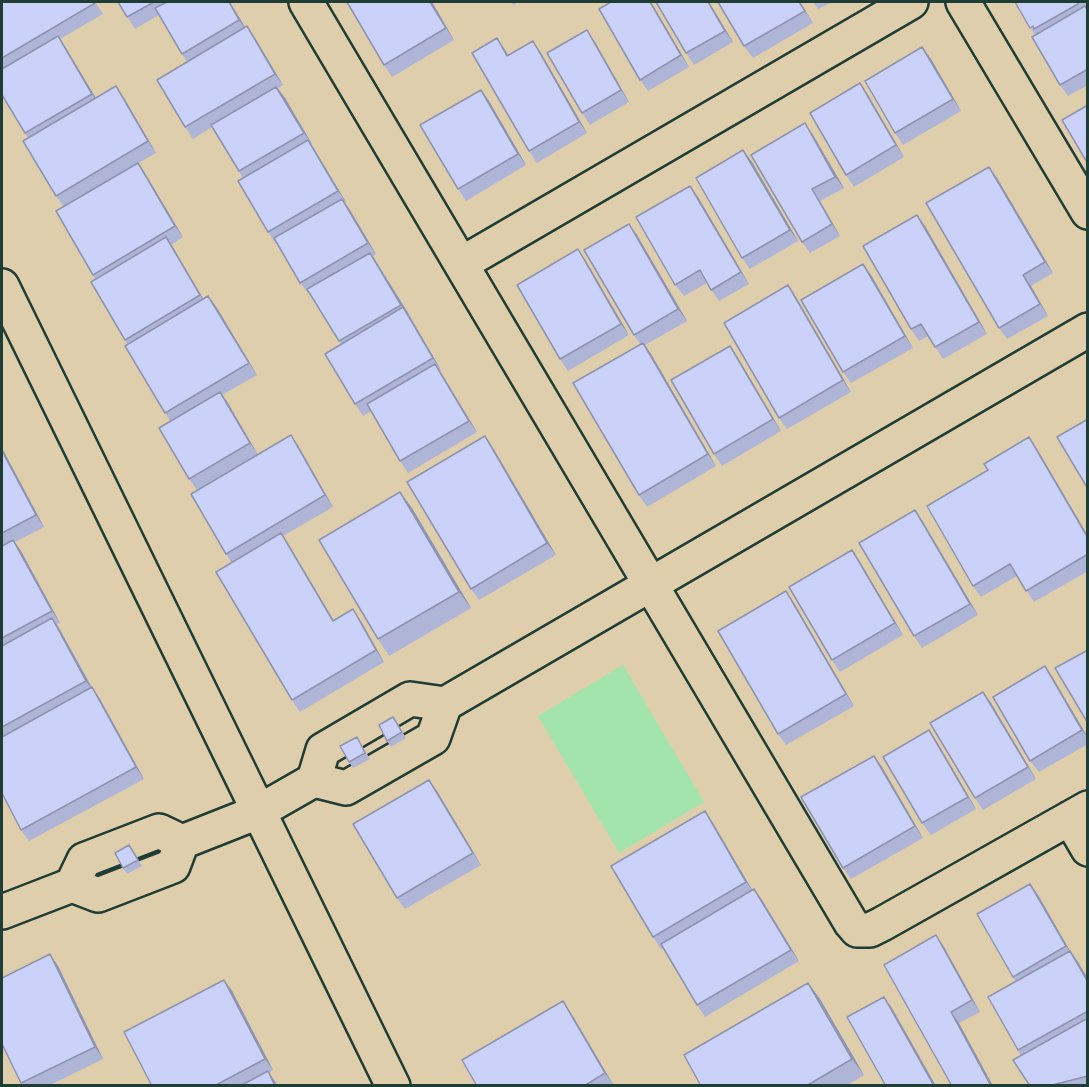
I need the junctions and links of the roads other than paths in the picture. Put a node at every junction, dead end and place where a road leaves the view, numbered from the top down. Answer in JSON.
{"nodes":[{"id":1,"x":306,"y":2,"type":"edge"},
{"id":2,"x":911,"y":2,"type":"edge"},
{"id":3,"x":963,"y":2,"type":"edge"},
{"id":4,"x":1088,"y":212,"type":"edge"},
{"id":5,"x":461,"y":264,"type":"junction"},
{"id":6,"x":2,"y":286,"type":"edge"},
{"id":7,"x":1088,"y":330,"type":"edge"},
{"id":8,"x":650,"y":584,"type":"junction"},
{"id":9,"x":444,"y":704,"type":"junction"},
{"id":10,"x":314,"y":780,"type":"junction"},
{"id":11,"x":258,"y":812,"type":"junction"},
{"id":12,"x":1078,"y":813,"type":"edge"},
{"id":13,"x":1088,"y":849,"type":"edge"},
{"id":14,"x":2,"y":912,"type":"edge"},
{"id":15,"x":393,"y":1086,"type":"edge"}],
"edges":[{"from":1,"to":5,"type":"street"},
{"from":2,"to":5,"type":"street"},
{"from":3,"to":4,"type":"street"},
{"from":5,"to":8,"type":"street"},
{"from":6,"to":11,"type":"street"},
{"from":7,"to":8,"type":"street"},
{"from":8,"to":9,"type":"street"},
{"from":8,"to":12,"type":"street"},
{"from":9,"to":10,"type":"street"},
{"from":9,"to":10,"type":"street"},
{"from":10,"to":11,"type":"street"},
{"from":11,"to":14,"type":"street"},
{"from":11,"to":15,"type":"street"},
{"from":12,"to":13,"type":"street"}]}
